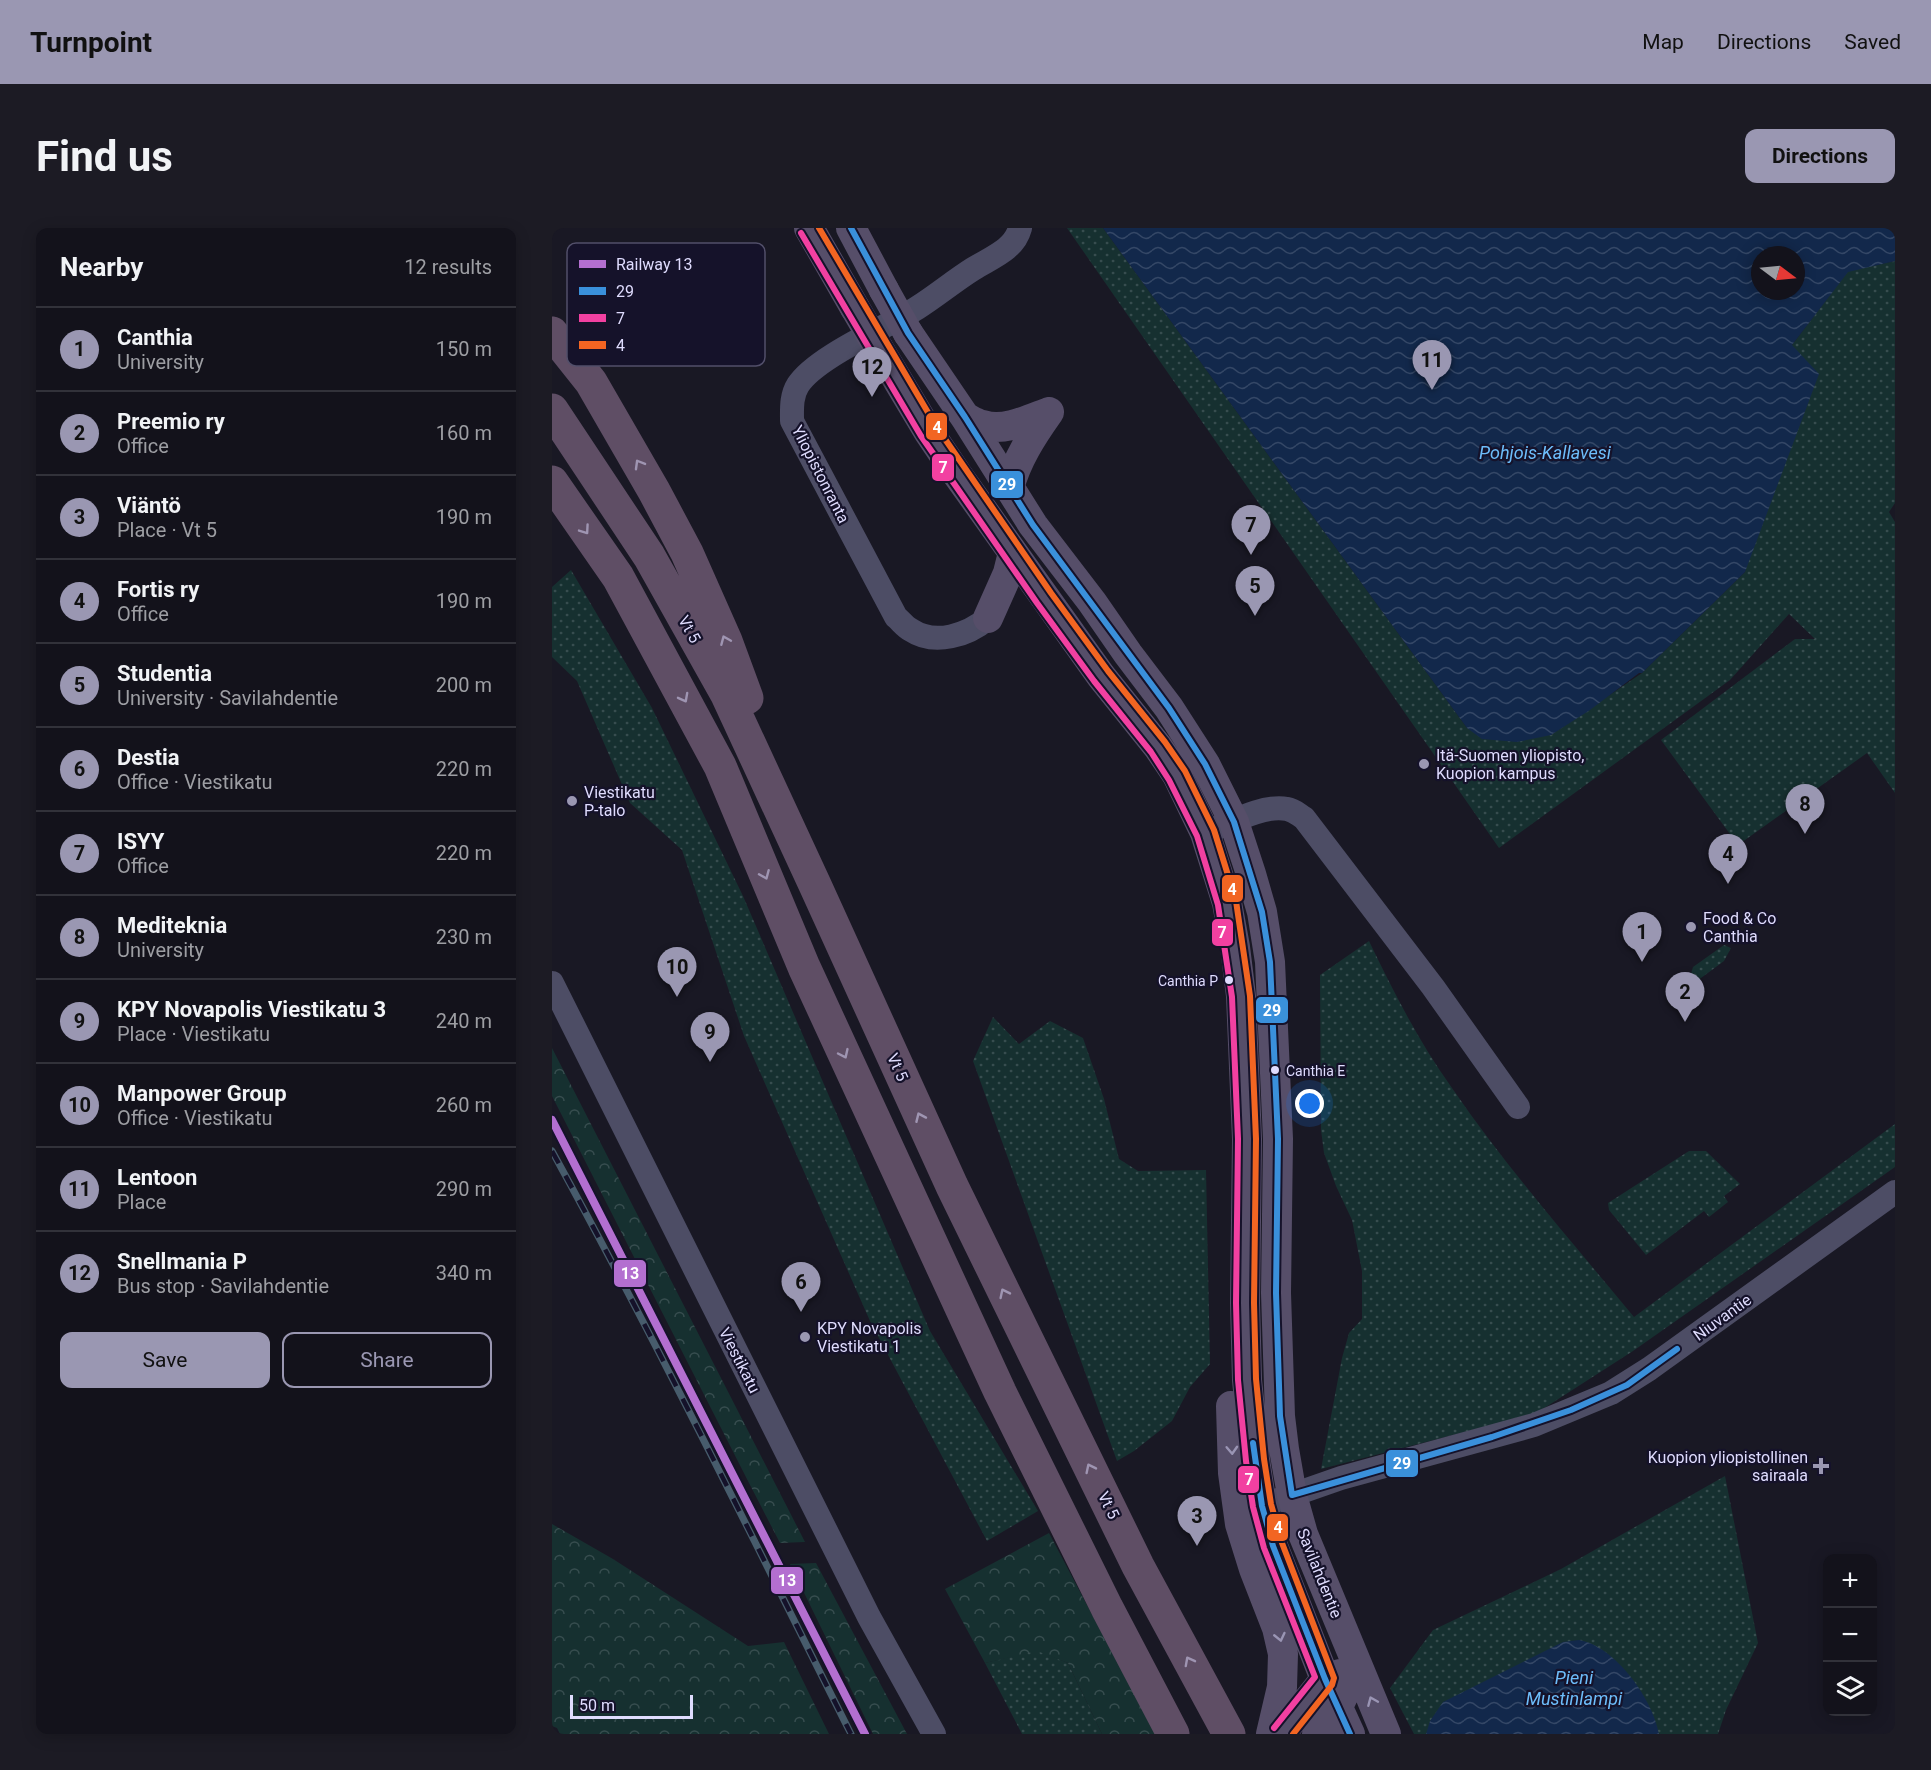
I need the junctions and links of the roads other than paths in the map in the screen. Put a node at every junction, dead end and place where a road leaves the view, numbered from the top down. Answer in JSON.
{"nodes":[{"id":1,"x":809,"y":228,"type":"edge"},
{"id":2,"x":851,"y":228,"type":"edge"},
{"id":3,"x":1020,"y":228,"type":"edge"},
{"id":4,"x":552,"y":333,"type":"edge"},
{"id":5,"x":567,"y":352,"type":"edge"},
{"id":6,"x":578,"y":366,"type":"edge"},
{"id":7,"x":552,"y":410,"type":"edge"},
{"id":8,"x":965,"y":417,"type":"junction"},
{"id":9,"x":552,"y":482,"type":"edge"},
{"id":10,"x":1009,"y":488,"type":"junction"},
{"id":11,"x":1013,"y":553,"type":"junction"},
{"id":12,"x":1044,"y":598,"type":"junction"},
{"id":13,"x":988,"y":618,"type":"junction"},
{"id":14,"x":782,"y":814,"type":"junction"},
{"id":15,"x":1234,"y":822,"type":"junction"},
{"id":16,"x":1205,"y":832,"type":"junction"},
{"id":17,"x":552,"y":983,"type":"edge"},
{"id":18,"x":1518,"y":1107,"type":"dead end"},
{"id":19,"x":1895,"y":1192,"type":"edge"},
{"id":20,"x":1246,"y":1224,"type":"junction"},
{"id":21,"x":1292,"y":1495,"type":"junction"},
{"id":22,"x":1262,"y":1506,"type":"junction"},
{"id":23,"x":1358,"y":1668,"type":"junction"},
{"id":24,"x":1325,"y":1679,"type":"junction"},
{"id":25,"x":1338,"y":1707,"type":"junction"},
{"id":26,"x":1222,"y":1723,"type":"edge"},
{"id":27,"x":934,"y":1734,"type":"edge"},
{"id":28,"x":1173,"y":1734,"type":"edge"},
{"id":29,"x":1271,"y":1734,"type":"edge"},
{"id":30,"x":1281,"y":1734,"type":"edge"},
{"id":31,"x":1317,"y":1734,"type":"edge"},
{"id":32,"x":1350,"y":1734,"type":"edge"},
{"id":33,"x":1386,"y":1734,"type":"edge"}],
"edges":[{"from":1,"to":11,"type":"main road","name":"Savilahdentie","bridge":true},
{"from":2,"to":8,"type":"main road","name":"Savilahdentie","bridge":true},
{"from":3,"to":13,"type":"street","name":"Yliopistonranta"},
{"from":5,"to":4,"type":"highway","one_way":true},
{"from":14,"to":6,"type":"highway","one_way":true},
{"from":7,"to":14,"type":"highway","name":"Vt 5"},
{"from":8,"to":10,"type":"main road","name":"Savilahdentie"},
{"from":8,"to":10,"type":"main road"},
{"from":9,"to":28,"type":"highway","one_way":true},
{"from":10,"to":15,"type":"main road","name":"Savilahdentie"},
{"from":11,"to":12,"type":"main road","name":"Savilahdentie"},
{"from":11,"to":13,"type":"main road"},
{"from":12,"to":13,"type":"main road"},
{"from":12,"to":16,"type":"main road","name":"Savilahdentie"},
{"from":26,"to":14,"type":"highway","name":"Vt 5","one_way":true},
{"from":15,"to":16,"type":"street"},
{"from":15,"to":18,"type":"street"},
{"from":15,"to":21,"type":"main road","name":"Savilahdentie"},
{"from":16,"to":20,"type":"main road","name":"Savilahdentie"},
{"from":17,"to":27,"type":"street","name":"Viestikatu"},
{"from":19,"to":21,"type":"street","name":"Niuvantie"},
{"from":20,"to":22,"type":"main road","name":"Savilahdentie"},
{"from":20,"to":29,"type":"main road","one_way":true},
{"from":21,"to":22,"type":"street","name":"Niuvantie"},
{"from":21,"to":23,"type":"main road","name":"Savilahdentie"},
{"from":22,"to":24,"type":"main road","name":"Savilahdentie"},
{"from":23,"to":24,"type":"main road"},
{"from":23,"to":25,"type":"main road"},
{"from":33,"to":23,"type":"main road","name":"Savilahdentie","one_way":true},
{"from":24,"to":25,"type":"main road","name":"Savilahdentie"},
{"from":24,"to":30,"type":"main road"},
{"from":25,"to":31,"type":"main road"},
{"from":25,"to":32,"type":"main road","name":"Savilahdentie"}]}
